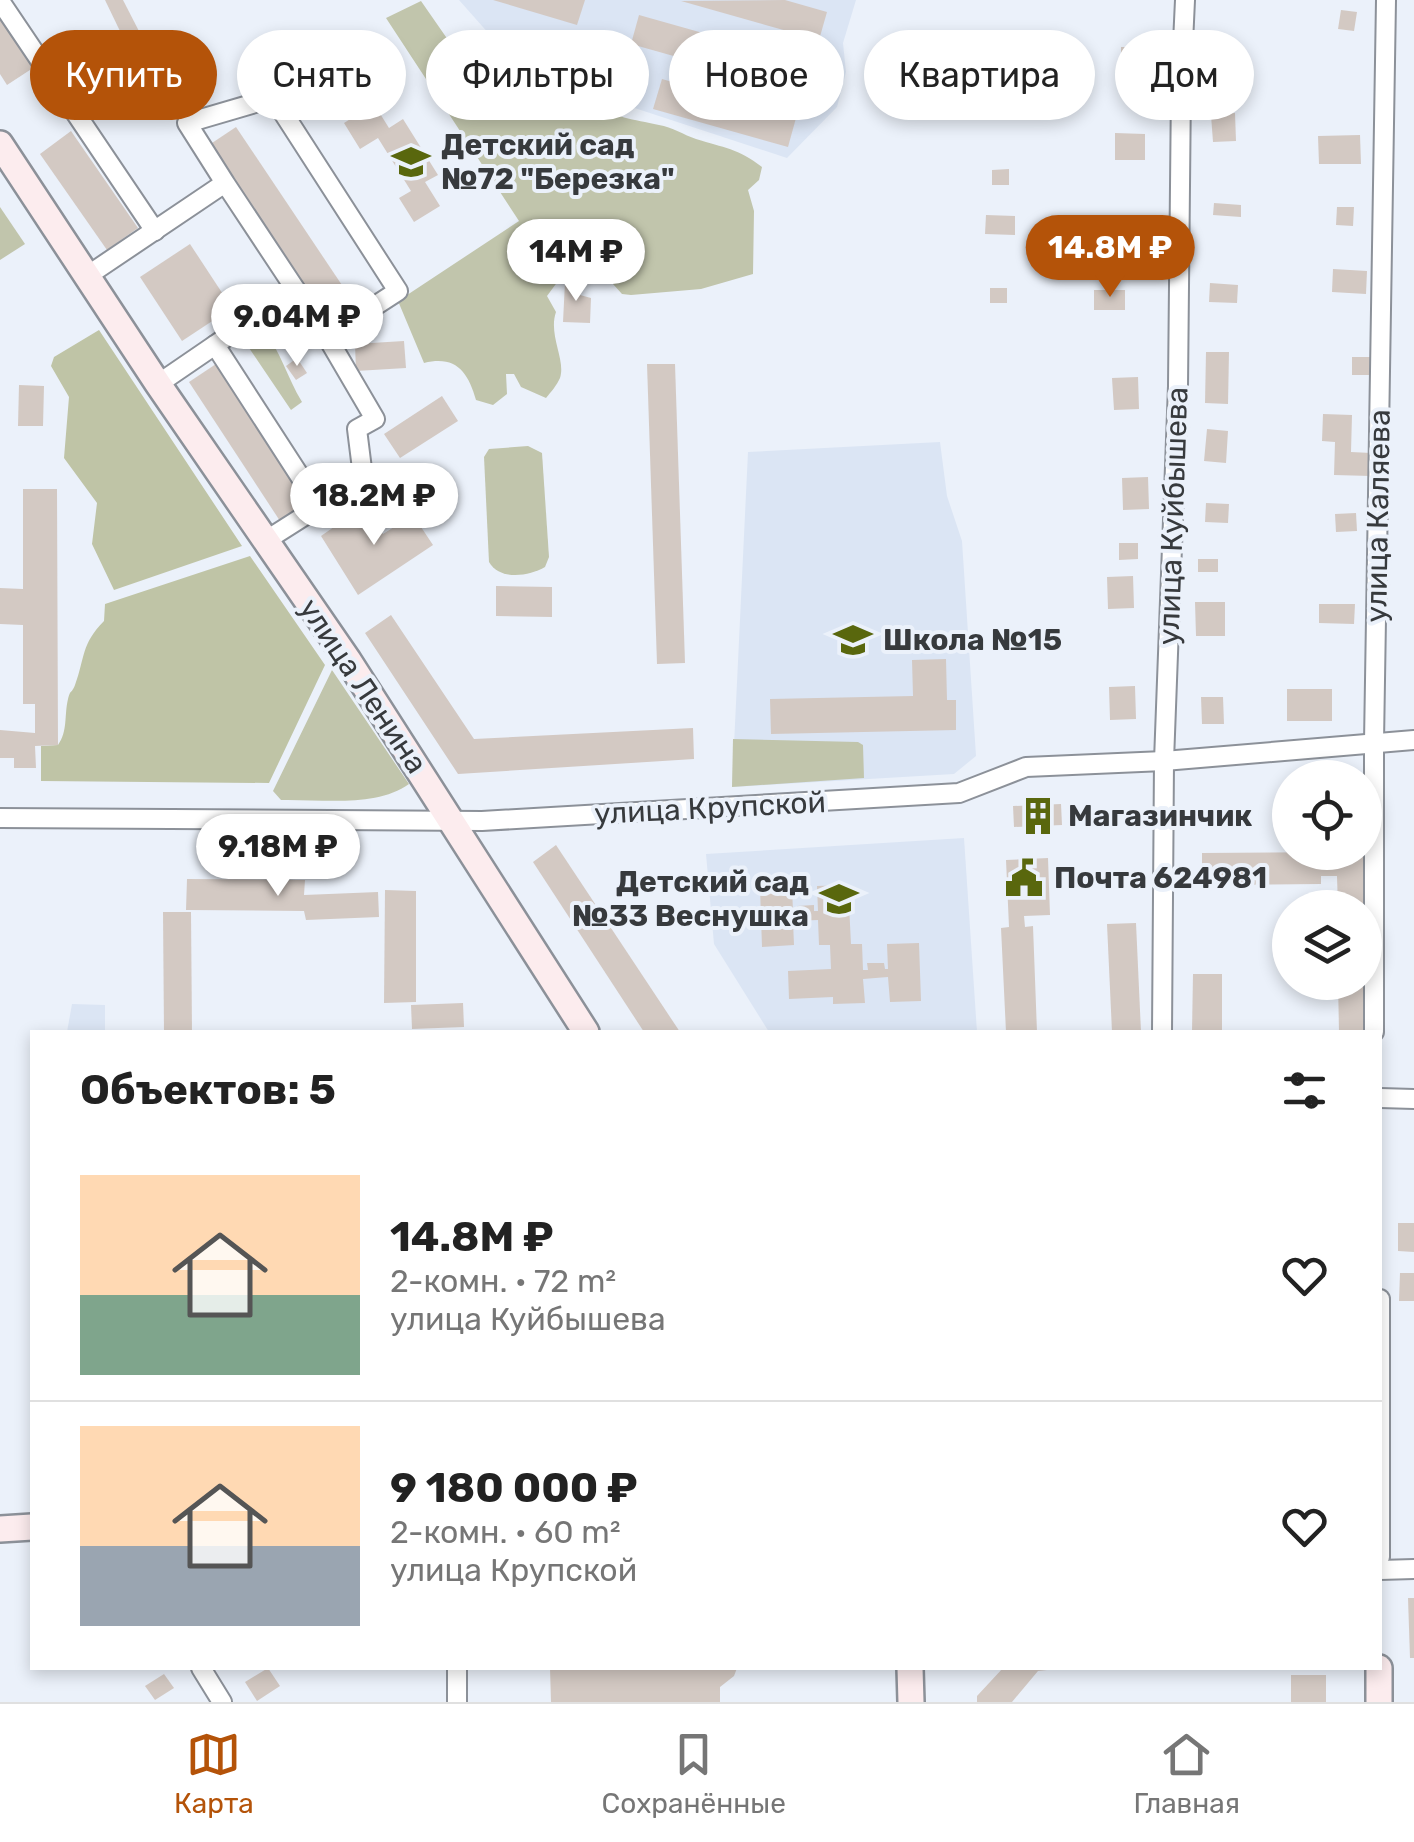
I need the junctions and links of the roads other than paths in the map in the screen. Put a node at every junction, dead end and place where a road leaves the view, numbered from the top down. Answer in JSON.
{"nodes":[{"id":1,"x":1185,"y":0,"type":"edge"},
{"id":2,"x":1386,"y":0,"type":"edge"},
{"id":3,"x":0,"y":1,"type":"edge"},
{"id":4,"x":0,"y":144,"type":"edge"},
{"id":5,"x":225,"y":184,"type":"junction"},
{"id":6,"x":156,"y":230,"type":"junction"},
{"id":7,"x":87,"y":276,"type":"junction"},
{"id":8,"x":295,"y":289,"type":"junction"},
{"id":9,"x":327,"y":337,"type":"junction"},
{"id":10,"x":215,"y":345,"type":"junction"},
{"id":11,"x":158,"y":384,"type":"junction"},
{"id":12,"x":317,"y":508,"type":"junction"},
{"id":13,"x":265,"y":542,"type":"junction"},
{"id":14,"x":1414,"y":740,"type":"edge"},
{"id":15,"x":1374,"y":742,"type":"junction"},
{"id":16,"x":1164,"y":761,"type":"junction"},
{"id":17,"x":0,"y":818,"type":"edge"},
{"id":18,"x":449,"y":820,"type":"junction"},
{"id":19,"x":585,"y":1030,"type":"edge"},
{"id":20,"x":1162,"y":1030,"type":"edge"},
{"id":21,"x":1374,"y":1030,"type":"edge"},
{"id":22,"x":1382,"y":1098,"type":"edge"},
{"id":23,"x":1414,"y":1098,"type":"edge"},
{"id":24,"x":30,"y":1527,"type":"edge"},
{"id":25,"x":0,"y":1529,"type":"edge"},
{"id":26,"x":1414,"y":1569,"type":"edge"},
{"id":27,"x":1382,"y":1570,"type":"edge"},
{"id":28,"x":203,"y":1670,"type":"edge"},
{"id":29,"x":457,"y":1670,"type":"edge"},
{"id":30,"x":910,"y":1670,"type":"edge"},
{"id":31,"x":1379,"y":1670,"type":"edge"},
{"id":32,"x":222,"y":1702,"type":"edge"},
{"id":33,"x":457,"y":1702,"type":"edge"},
{"id":34,"x":910,"y":1702,"type":"edge"},
{"id":35,"x":1379,"y":1702,"type":"edge"}],
"edges":[{"from":1,"to":16,"type":"street","name":"улица Куйбышева"},
{"from":2,"to":15,"type":"street","name":"улица Каляева"},
{"from":3,"to":6,"type":"street"},
{"from":4,"to":7,"type":"street","name":"улица Ленина"},
{"from":5,"to":6,"type":"street"},
{"from":5,"to":8,"type":"street"},
{"from":5,"to":9,"type":"street"},
{"from":6,"to":7,"type":"street"},
{"from":7,"to":11,"type":"street","name":"улица Ленина"},
{"from":8,"to":9,"type":"street"},
{"from":8,"to":10,"type":"street"},
{"from":9,"to":12,"type":"street"},
{"from":10,"to":11,"type":"street"},
{"from":10,"to":12,"type":"street"},
{"from":11,"to":13,"type":"street","name":"улица Ленина"},
{"from":12,"to":13,"type":"street"},
{"from":13,"to":18,"type":"street","name":"улица Ленина"},
{"from":14,"to":15,"type":"street","name":"улица Крупской"},
{"from":15,"to":16,"type":"street","name":"улица Крупской"},
{"from":15,"to":21,"type":"street","name":"улица Каляева"},
{"from":16,"to":18,"type":"street","name":"улица Крупской"},
{"from":16,"to":20,"type":"street","name":"улица Куйбышева"},
{"from":17,"to":18,"type":"street","name":"улица Крупской"},
{"from":18,"to":19,"type":"street","name":"улица Ленина"},
{"from":22,"to":23,"type":"street"},
{"from":24,"to":25,"type":"street"},
{"from":26,"to":27,"type":"street"},
{"from":28,"to":32,"type":"street"},
{"from":29,"to":33,"type":"street"},
{"from":30,"to":34,"type":"street"},
{"from":31,"to":35,"type":"street"}]}
